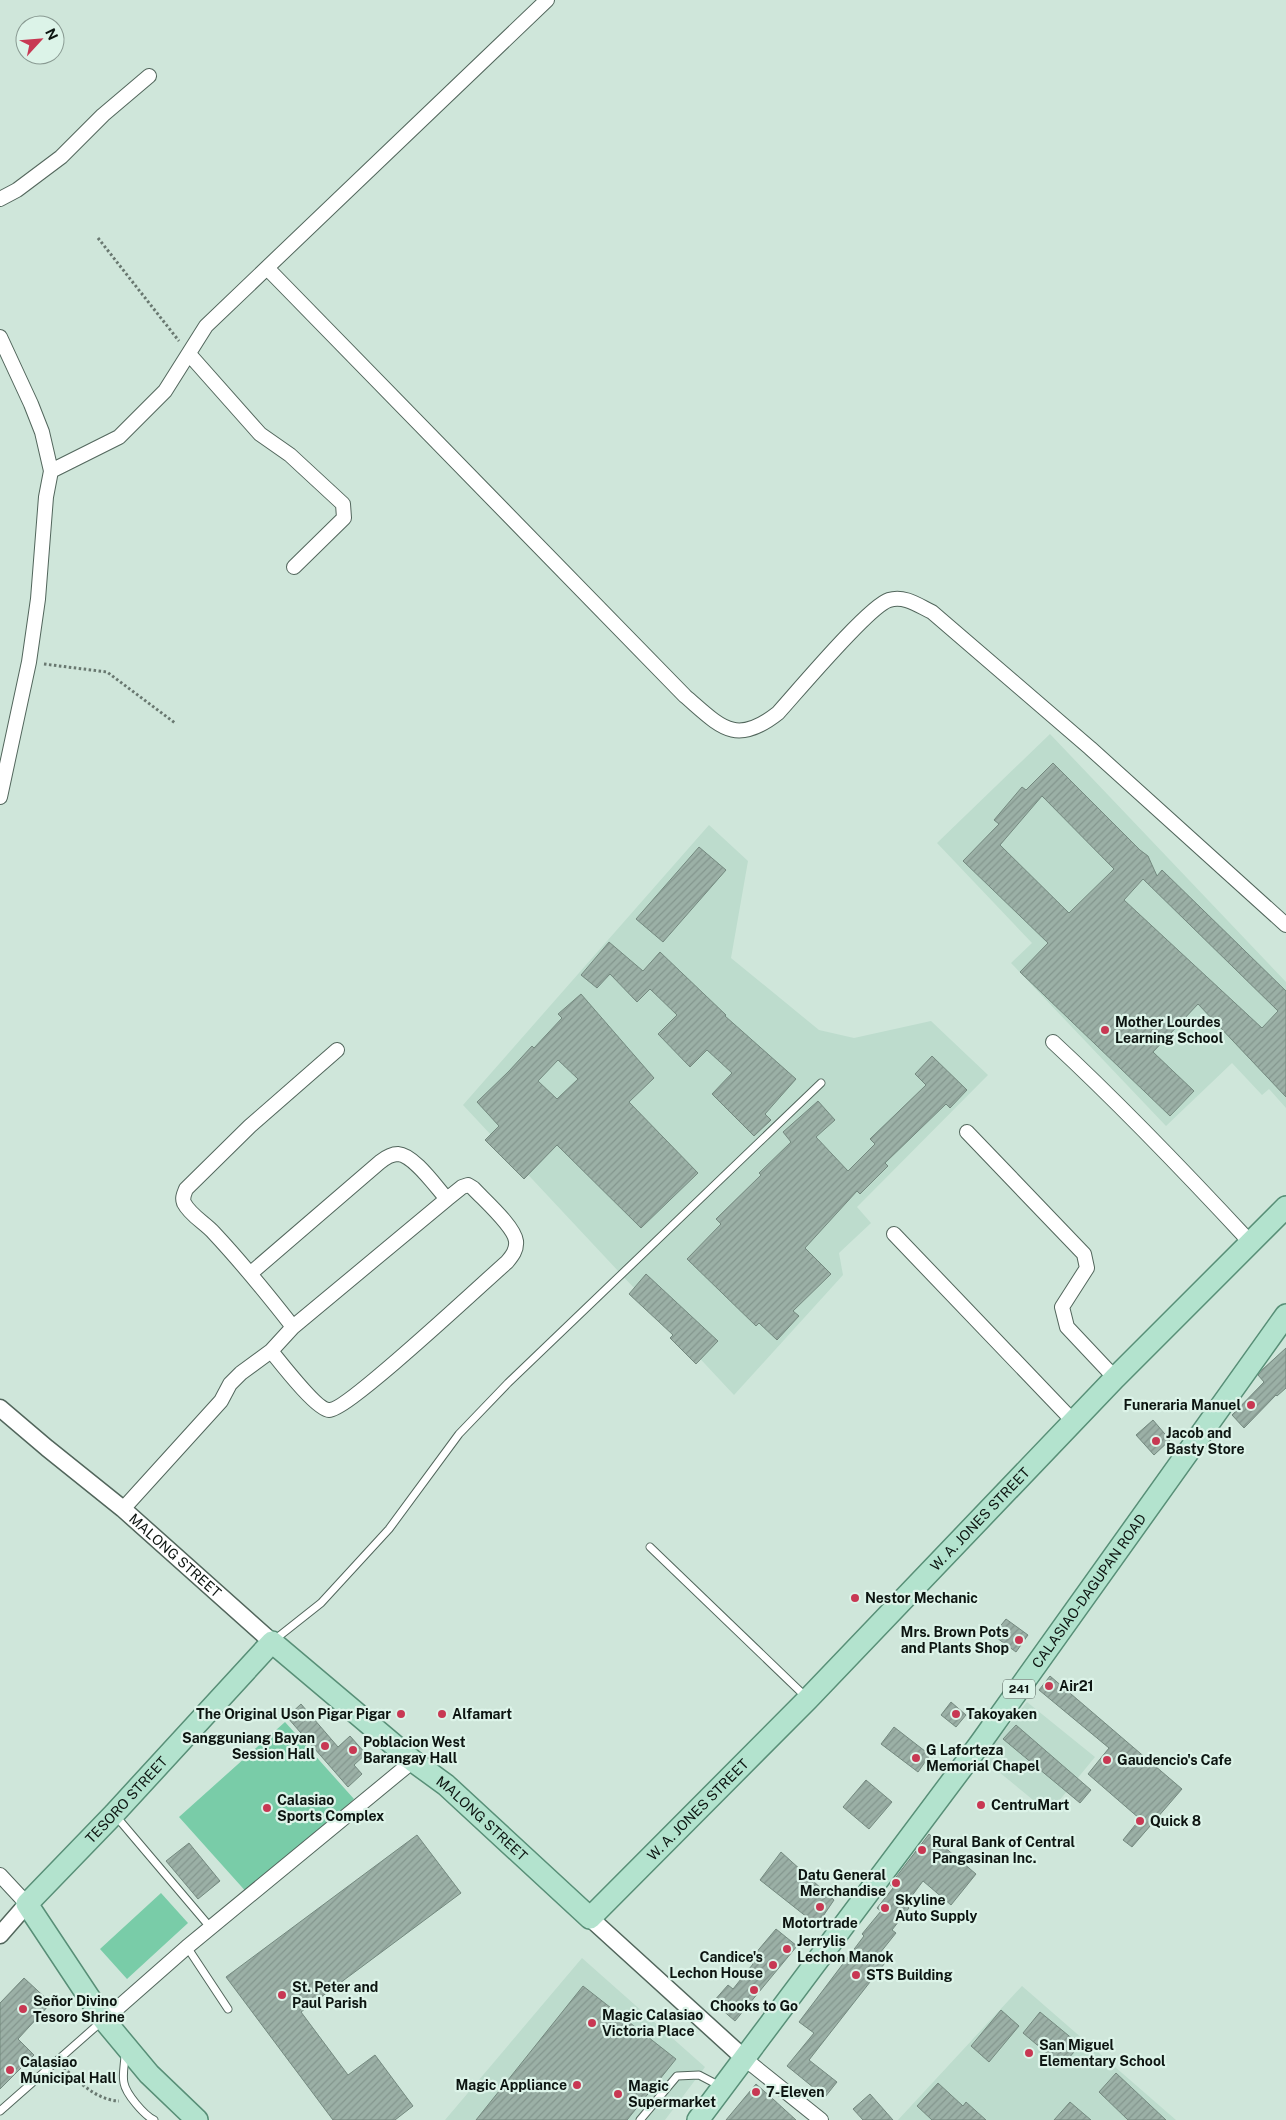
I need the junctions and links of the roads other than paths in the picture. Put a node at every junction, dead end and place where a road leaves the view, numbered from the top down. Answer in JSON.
{"nodes":[{"id":1,"x":547,"y":0,"type":"edge"},
{"id":2,"x":149,"y":76,"type":"dead end"},
{"id":3,"x":0,"y":199,"type":"edge"},
{"id":4,"x":268,"y":269,"type":"junction"},
{"id":5,"x":0,"y":337,"type":"edge"},
{"id":6,"x":189,"y":354,"type":"junction"},
{"id":7,"x":51,"y":472,"type":"junction"},
{"id":8,"x":294,"y":567,"type":"dead end"},
{"id":9,"x":0,"y":797,"type":"edge"},
{"id":10,"x":1286,"y":925,"type":"edge"},
{"id":11,"x":1053,"y":1042,"type":"dead end"},
{"id":12,"x":337,"y":1050,"type":"dead end"},
{"id":13,"x":821,"y":1083,"type":"dead end"},
{"id":14,"x":967,"y":1132,"type":"dead end"},
{"id":15,"x":447,"y":1200,"type":"junction"},
{"id":16,"x":1286,"y":1207,"type":"edge"},
{"id":17,"x":894,"y":1234,"type":"dead end"},
{"id":18,"x":1250,"y":1242,"type":"junction"},
{"id":19,"x":251,"y":1273,"type":"junction"},
{"id":20,"x":1285,"y":1318,"type":"edge"},
{"id":21,"x":293,"y":1327,"type":"junction"},
{"id":22,"x":271,"y":1351,"type":"junction"},
{"id":23,"x":1115,"y":1378,"type":"junction"},
{"id":24,"x":0,"y":1408,"type":"edge"},
{"id":25,"x":1074,"y":1422,"type":"junction"},
{"id":26,"x":123,"y":1509,"type":"junction"},
{"id":27,"x":650,"y":1546,"type":"dead end"},
{"id":28,"x":272,"y":1642,"type":"junction"},
{"id":29,"x":808,"y":1699,"type":"junction"},
{"id":30,"x":413,"y":1761,"type":"junction"},
{"id":31,"x":114,"y":1814,"type":"junction"},
{"id":32,"x":0,"y":1875,"type":"edge"},
{"id":33,"x":27,"y":1904,"type":"junction"},
{"id":34,"x":590,"y":1918,"type":"junction"},
{"id":35,"x":210,"y":1927,"type":"junction"},
{"id":36,"x":0,"y":1935,"type":"edge"},
{"id":37,"x":186,"y":1947,"type":"junction"},
{"id":38,"x":228,"y":2009,"type":"dead end"},
{"id":39,"x":104,"y":2020,"type":"junction"},
{"id":40,"x":126,"y":2046,"type":"junction"},
{"id":41,"x":745,"y":2059,"type":"junction"},
{"id":42,"x":723,"y":2088,"type":"junction"},
{"id":43,"x":0,"y":2111,"type":"edge"},
{"id":44,"x":154,"y":2120,"type":"edge"},
{"id":45,"x":197,"y":2120,"type":"edge"},
{"id":46,"x":640,"y":2120,"type":"edge"},
{"id":47,"x":698,"y":2120,"type":"edge"},
{"id":48,"x":821,"y":2120,"type":"edge"}],
"edges":[{"from":1,"to":4,"type":"street"},
{"from":2,"to":3,"type":"street"},
{"from":4,"to":6,"type":"street"},
{"from":4,"to":10,"type":"street"},
{"from":5,"to":7,"type":"street"},
{"from":6,"to":7,"type":"street"},
{"from":6,"to":8,"type":"street"},
{"from":7,"to":9,"type":"street"},
{"from":11,"to":18,"type":"street"},
{"from":12,"to":19,"type":"street"},
{"from":13,"to":28,"type":"lane"},
{"from":14,"to":23,"type":"street"},
{"from":15,"to":19,"type":"street"},
{"from":15,"to":21,"type":"street"},
{"from":15,"to":22,"type":"street"},
{"from":16,"to":18,"type":"main road","name":"W. A. JONES STREET"},
{"from":17,"to":25,"type":"street"},
{"from":18,"to":23,"type":"main road","name":"W. A. JONES STREET"},
{"from":19,"to":21,"type":"street"},
{"from":20,"to":41,"type":"main road","name":"CALASIAO-DAGUPAN ROAD","number":"241"},
{"from":21,"to":22,"type":"street"},
{"from":22,"to":26,"type":"street"},
{"from":23,"to":25,"type":"main road","name":"W. A. JONES STREET"},
{"from":24,"to":26,"type":"street","name":"MALONG STREET"},
{"from":25,"to":29,"type":"main road","name":"W. A. JONES STREET"},
{"from":26,"to":28,"type":"street","name":"MALONG STREET"},
{"from":27,"to":29,"type":"lane"},
{"from":28,"to":30,"type":"main road","name":"MALONG STREET"},
{"from":28,"to":31,"type":"main road","name":"TESORO STREET"},
{"from":29,"to":34,"type":"main road","name":"W. A. JONES STREET"},
{"from":30,"to":34,"type":"main road","name":"MALONG STREET"},
{"from":30,"to":35,"type":"street"},
{"from":31,"to":33,"type":"main road","name":"TESORO STREET"},
{"from":31,"to":35,"type":"lane"},
{"from":32,"to":33,"type":"street"},
{"from":33,"to":36,"type":"street","name":"TESORO STREET"},
{"from":33,"to":39,"type":"main road"},
{"from":34,"to":41,"type":"street","name":"MALONG STREET"},
{"from":35,"to":37,"type":"street"},
{"from":37,"to":38,"type":"lane"},
{"from":37,"to":39,"type":"street"},
{"from":39,"to":40,"type":"main road"},
{"from":39,"to":43,"type":"lane"},
{"from":40,"to":44,"type":"lane"},
{"from":40,"to":45,"type":"main road"},
{"from":41,"to":42,"type":"main road","number":"241"},
{"from":41,"to":48,"type":"street","name":"MALONG STREET"},
{"from":42,"to":46,"type":"lane"},
{"from":42,"to":47,"type":"main road","number":"241"}]}
